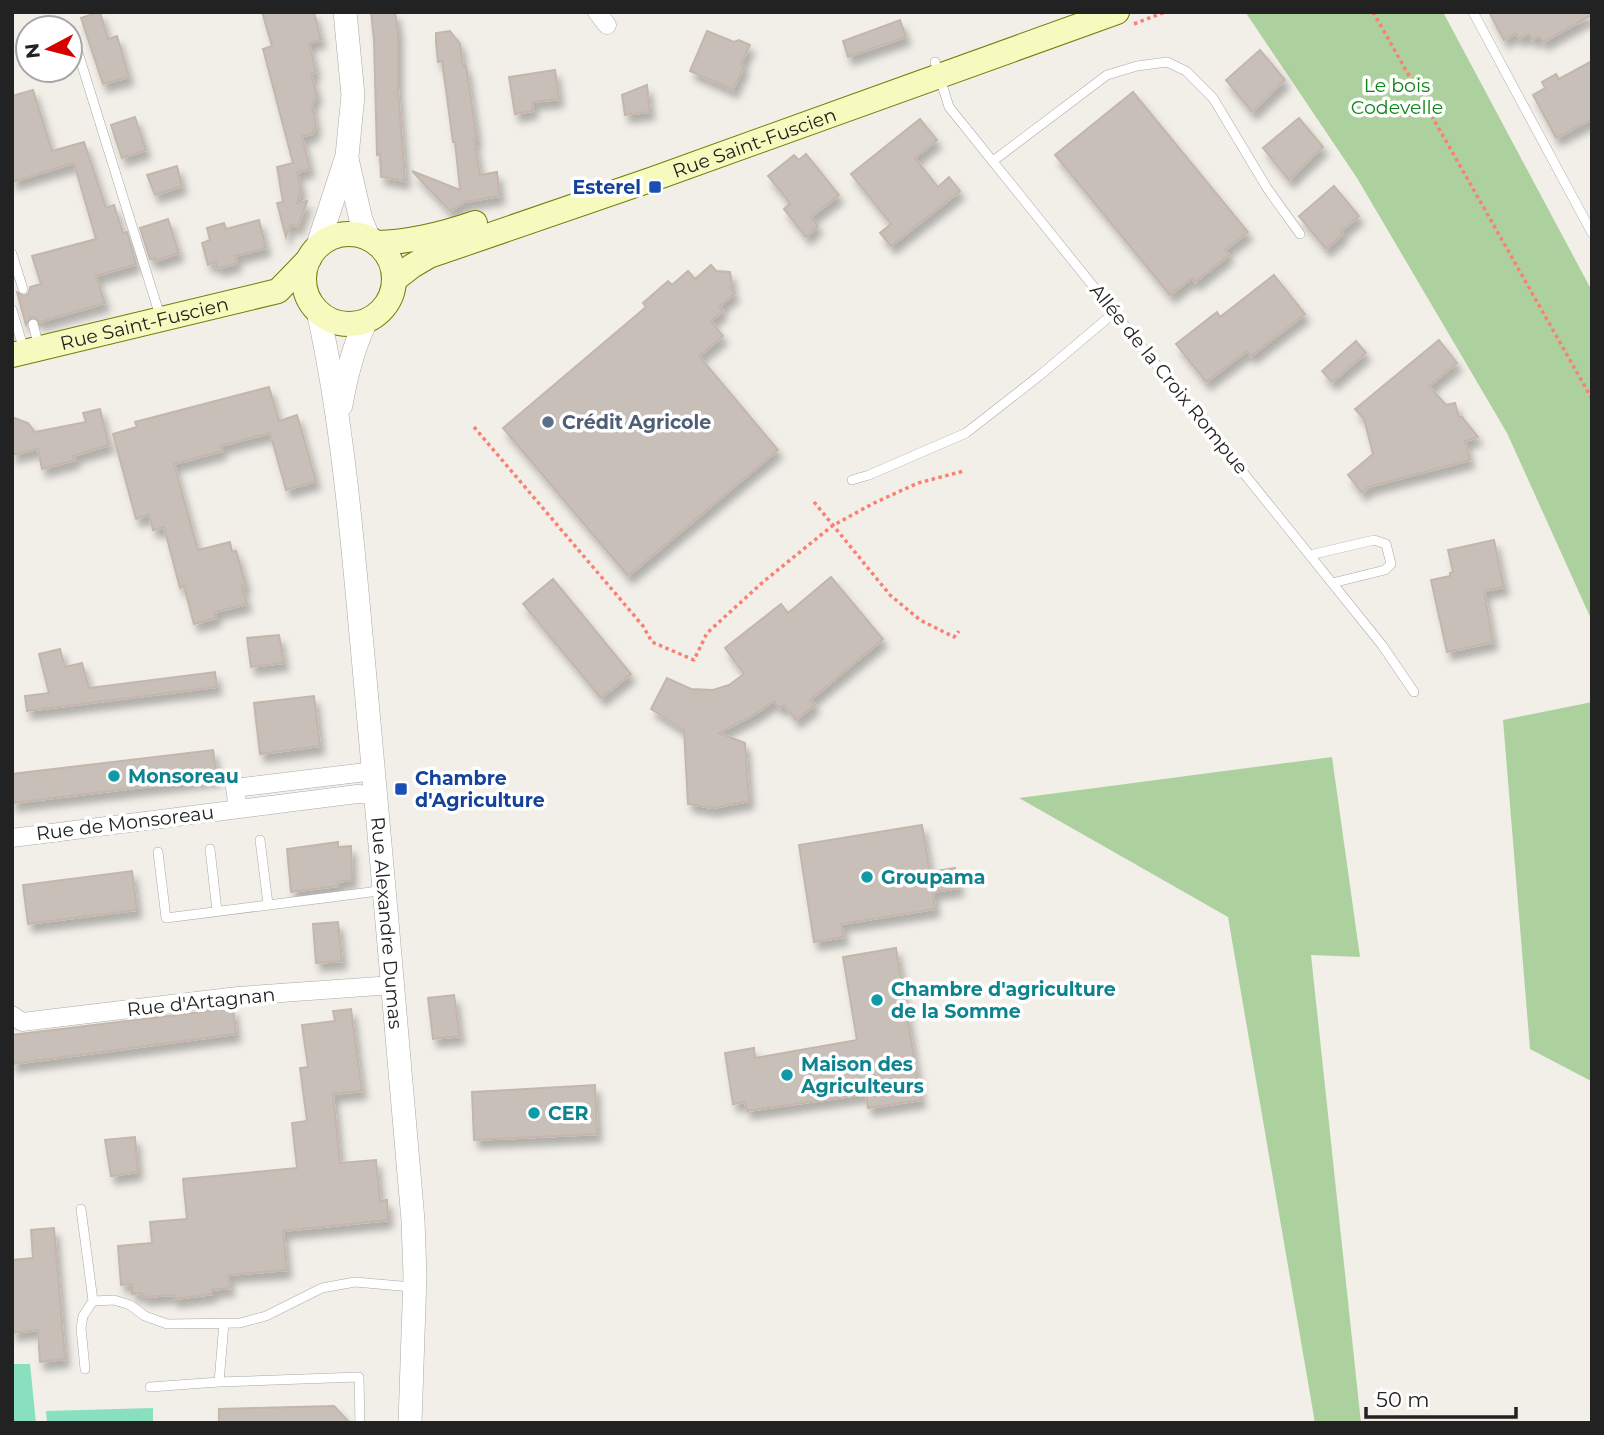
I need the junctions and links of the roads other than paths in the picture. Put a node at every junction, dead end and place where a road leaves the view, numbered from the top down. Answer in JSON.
{"nodes":[{"id":1,"x":345,"y":12,"type":"edge"},
{"id":2,"x":1076,"y":12,"type":"edge"},
{"id":3,"x":1117,"y":12,"type":"edge"},
{"id":4,"x":1474,"y":12,"type":"edge"},
{"id":5,"x":937,"y":69,"type":"junction"},
{"id":6,"x":84,"y":72,"type":"edge"},
{"id":7,"x":347,"y":156,"type":"junction"},
{"id":8,"x":993,"y":161,"type":"junction"},
{"id":9,"x":1592,"y":233,"type":"edge"},
{"id":10,"x":1300,"y":234,"type":"dead end"},
{"id":11,"x":373,"y":241,"type":"junction"},
{"id":12,"x":12,"y":254,"type":"edge"},
{"id":13,"x":313,"y":254,"type":"junction"},
{"id":14,"x":394,"y":280,"type":"junction"},
{"id":15,"x":23,"y":289,"type":"dead end"},
{"id":16,"x":278,"y":291,"type":"junction"},
{"id":17,"x":315,"y":308,"type":"junction"},
{"id":18,"x":12,"y":310,"type":"edge"},
{"id":19,"x":1115,"y":312,"type":"junction"},
{"id":20,"x":161,"y":319,"type":"junction"},
{"id":21,"x":366,"y":321,"type":"junction"},
{"id":22,"x":33,"y":324,"type":"dead end"},
{"id":23,"x":26,"y":352,"type":"edge"},
{"id":24,"x":338,"y":425,"type":"junction"},
{"id":25,"x":852,"y":480,"type":"dead end"},
{"id":26,"x":1310,"y":555,"type":"junction"},
{"id":27,"x":1332,"y":583,"type":"junction"},
{"id":28,"x":1414,"y":692,"type":"dead end"},
{"id":29,"x":374,"y":771,"type":"junction"},
{"id":30,"x":376,"y":795,"type":"junction"},
{"id":31,"x":238,"y":809,"type":"junction"},
{"id":32,"x":12,"y":838,"type":"edge"},
{"id":33,"x":260,"y":840,"type":"dead end"},
{"id":34,"x":210,"y":849,"type":"dead end"},
{"id":35,"x":158,"y":852,"type":"dead end"},
{"id":36,"x":384,"y":887,"type":"junction"},
{"id":37,"x":268,"y":904,"type":"junction"},
{"id":38,"x":217,"y":911,"type":"junction"},
{"id":39,"x":393,"y":985,"type":"junction"},
{"id":40,"x":12,"y":1016,"type":"edge"},
{"id":41,"x":81,"y":1209,"type":"dead end"},
{"id":42,"x":414,"y":1288,"type":"junction"},
{"id":43,"x":93,"y":1301,"type":"junction"},
{"id":44,"x":224,"y":1323,"type":"junction"},
{"id":45,"x":85,"y":1369,"type":"dead end"},
{"id":46,"x":219,"y":1382,"type":"junction"},
{"id":47,"x":150,"y":1387,"type":"dead end"},
{"id":48,"x":360,"y":1423,"type":"edge"},
{"id":49,"x":410,"y":1423,"type":"edge"}],
"edges":[{"from":1,"to":7,"type":"street"},
{"from":2,"to":5,"type":"main road","name":"Rue Saint-Fuscien"},
{"from":3,"to":5,"type":"main road","name":"Rue Saint-Fuscien"},
{"from":4,"to":9,"type":"lane"},
{"from":5,"to":8,"type":"lane","name":"Allée de la Croix Rompue"},
{"from":5,"to":11,"type":"main road","name":"Rue Saint-Fuscien"},
{"from":5,"to":14,"type":"main road","name":"Rue Saint-Fuscien"},
{"from":6,"to":20,"type":"lane"},
{"from":7,"to":11,"type":"street"},
{"from":7,"to":13,"type":"street"},
{"from":8,"to":10,"type":"lane"},
{"from":8,"to":19,"type":"lane","name":"Allée de la Croix Rompue"},
{"from":11,"to":13,"type":"main road"},
{"from":11,"to":14,"type":"main road"},
{"from":12,"to":15,"type":"lane"},
{"from":13,"to":16,"type":"main road"},
{"from":13,"to":17,"type":"main road"},
{"from":14,"to":21,"type":"main road"},
{"from":16,"to":17,"type":"main road"},
{"from":16,"to":20,"type":"main road","name":"Rue Saint-Fuscien"},
{"from":17,"to":21,"type":"main road"},
{"from":17,"to":24,"type":"street","name":"Rue Alexandre Dumas"},
{"from":18,"to":23,"type":"lane"},
{"from":19,"to":25,"type":"lane"},
{"from":19,"to":26,"type":"lane","name":"Allée de la Croix Rompue"},
{"from":20,"to":23,"type":"main road","name":"Rue Saint-Fuscien"},
{"from":21,"to":24,"type":"street","name":"Rue Alexandre Dumas"},
{"from":22,"to":23,"type":"lane"},
{"from":24,"to":29,"type":"street","name":"Rue Alexandre Dumas"},
{"from":26,"to":27,"type":"lane","name":"Allée de la Croix Rompue"},
{"from":26,"to":27,"type":"lane"},
{"from":27,"to":28,"type":"lane","name":"Allée de la Croix Rompue"},
{"from":29,"to":30,"type":"street","name":"Rue Alexandre Dumas"},
{"from":29,"to":31,"type":"street","name":"Rue de Monsoreau"},
{"from":30,"to":31,"type":"street","name":"Rue de Monsoreau"},
{"from":30,"to":36,"type":"street","name":"Rue Alexandre Dumas"},
{"from":31,"to":32,"type":"street","name":"Rue de Monsoreau"},
{"from":33,"to":37,"type":"lane"},
{"from":34,"to":38,"type":"lane"},
{"from":35,"to":38,"type":"lane"},
{"from":36,"to":37,"type":"lane"},
{"from":36,"to":39,"type":"street","name":"Rue Alexandre Dumas"},
{"from":37,"to":38,"type":"lane"},
{"from":39,"to":40,"type":"street","name":"Rue d'Artagnan"},
{"from":39,"to":42,"type":"street","name":"Rue Alexandre Dumas"},
{"from":41,"to":43,"type":"lane"},
{"from":42,"to":44,"type":"lane"},
{"from":42,"to":49,"type":"street","name":"Rue Alexandre Dumas"},
{"from":43,"to":44,"type":"lane"},
{"from":43,"to":45,"type":"lane"},
{"from":44,"to":46,"type":"lane"},
{"from":46,"to":47,"type":"lane"},
{"from":46,"to":48,"type":"lane"}]}
